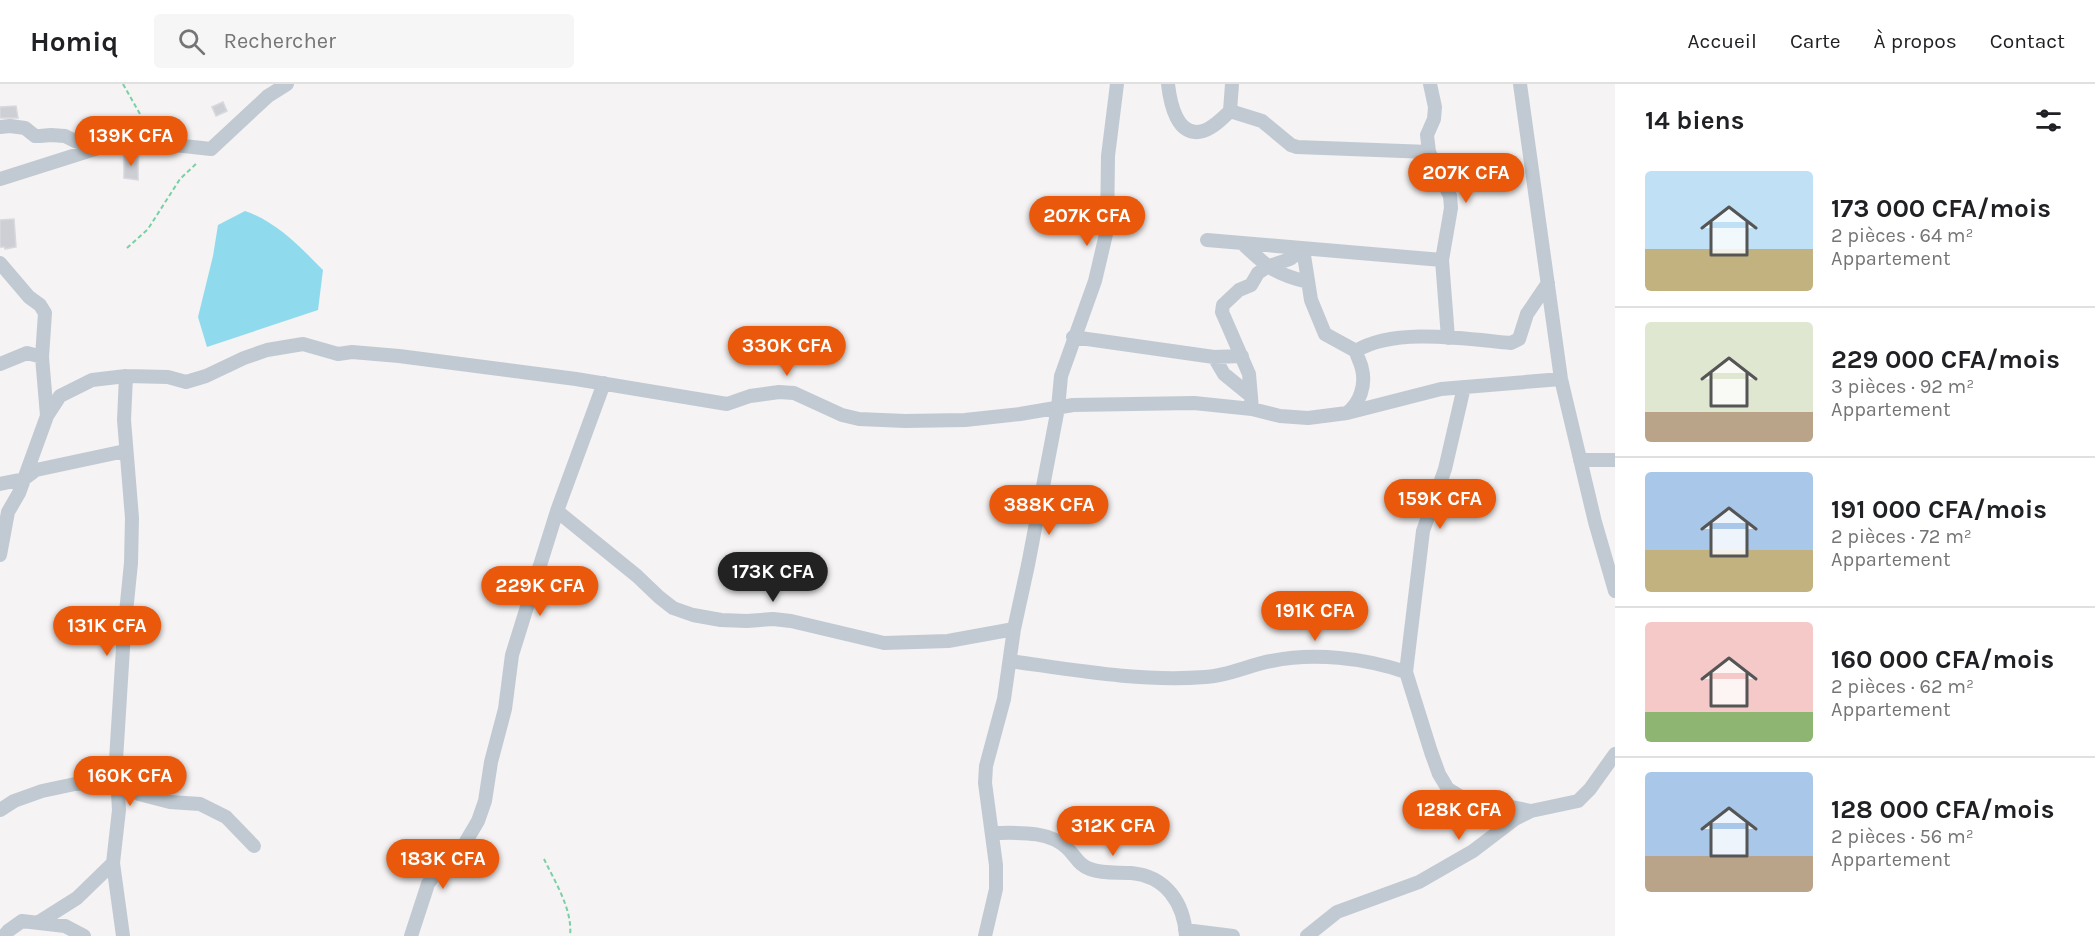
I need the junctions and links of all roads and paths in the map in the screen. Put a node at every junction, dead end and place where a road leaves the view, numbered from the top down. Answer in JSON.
{"nodes":[{"id":1,"x":123,"y":84,"type":"edge"},
{"id":2,"x":287,"y":84,"type":"edge"},
{"id":3,"x":1117,"y":84,"type":"edge"},
{"id":4,"x":1168,"y":84,"type":"edge"},
{"id":5,"x":1232,"y":84,"type":"edge"},
{"id":6,"x":1430,"y":84,"type":"edge"},
{"id":7,"x":1520,"y":84,"type":"edge"},
{"id":8,"x":1230,"y":111,"type":"junction"},
{"id":9,"x":0,"y":127,"type":"edge"},
{"id":10,"x":156,"y":143,"type":"junction"},
{"id":11,"x":98,"y":147,"type":"junction"},
{"id":12,"x":211,"y":149,"type":"junction"},
{"id":13,"x":1429,"y":152,"type":"junction"},
{"id":14,"x":0,"y":179,"type":"edge"},
{"id":15,"x":1207,"y":240,"type":"dead end"},
{"id":16,"x":1242,"y":243,"type":"junction"},
{"id":17,"x":127,"y":248,"type":"dead end"},
{"id":18,"x":1302,"y":249,"type":"junction"},
{"id":19,"x":1442,"y":261,"type":"junction"},
{"id":20,"x":0,"y":262,"type":"edge"},
{"id":21,"x":1267,"y":267,"type":"junction"},
{"id":22,"x":1308,"y":282,"type":"junction"},
{"id":23,"x":1548,"y":283,"type":"junction"},
{"id":24,"x":1073,"y":337,"type":"junction"},
{"id":25,"x":1448,"y":338,"type":"junction"},
{"id":26,"x":1356,"y":351,"type":"junction"},
{"id":27,"x":1242,"y":356,"type":"junction"},
{"id":28,"x":42,"y":357,"type":"junction"},
{"id":29,"x":1214,"y":357,"type":"junction"},
{"id":30,"x":0,"y":363,"type":"edge"},
{"id":31,"x":126,"y":376,"type":"junction"},
{"id":32,"x":1561,"y":379,"type":"junction"},
{"id":33,"x":604,"y":383,"type":"junction"},
{"id":34,"x":1464,"y":387,"type":"junction"},
{"id":35,"x":1252,"y":403,"type":"junction"},
{"id":36,"x":1058,"y":408,"type":"junction"},
{"id":37,"x":1347,"y":413,"type":"junction"},
{"id":38,"x":46,"y":416,"type":"junction"},
{"id":39,"x":125,"y":451,"type":"junction"},
{"id":40,"x":1580,"y":459,"type":"junction"},
{"id":41,"x":1615,"y":460,"type":"edge"},
{"id":42,"x":24,"y":479,"type":"junction"},
{"id":43,"x":0,"y":484,"type":"edge"},
{"id":44,"x":557,"y":512,"type":"junction"},
{"id":45,"x":0,"y":555,"type":"edge"},
{"id":46,"x":1615,"y":591,"type":"edge"},
{"id":47,"x":1014,"y":629,"type":"junction"},
{"id":48,"x":1010,"y":661,"type":"junction"},
{"id":49,"x":1406,"y":672,"type":"junction"},
{"id":50,"x":1615,"y":754,"type":"edge"},
{"id":51,"x":118,"y":783,"type":"junction"},
{"id":52,"x":0,"y":810,"type":"edge"},
{"id":53,"x":1531,"y":811,"type":"junction"},
{"id":54,"x":992,"y":833,"type":"junction"},
{"id":55,"x":254,"y":846,"type":"dead end"},
{"id":56,"x":544,"y":860,"type":"dead end"},
{"id":57,"x":113,"y":863,"type":"junction"},
{"id":58,"x":39,"y":922,"type":"junction"},
{"id":59,"x":1186,"y":933,"type":"edge"},
{"id":60,"x":4,"y":936,"type":"edge"},
{"id":61,"x":84,"y":936,"type":"edge"},
{"id":62,"x":123,"y":936,"type":"edge"},
{"id":63,"x":411,"y":936,"type":"edge"},
{"id":64,"x":570,"y":936,"type":"edge"},
{"id":65,"x":985,"y":936,"type":"edge"},
{"id":66,"x":1233,"y":936,"type":"edge"},
{"id":67,"x":1307,"y":936,"type":"edge"}],
"edges":[{"from":1,"to":10,"type":"path"},
{"from":2,"to":12,"type":"street"},
{"from":3,"to":24,"type":"street"},
{"from":4,"to":8,"type":"street"},
{"from":5,"to":8,"type":"street"},
{"from":6,"to":13,"type":"street"},
{"from":7,"to":23,"type":"street"},
{"from":8,"to":13,"type":"street"},
{"from":9,"to":11,"type":"street"},
{"from":10,"to":11,"type":"street"},
{"from":10,"to":12,"type":"street"},
{"from":11,"to":14,"type":"street"},
{"from":12,"to":17,"type":"path"},
{"from":13,"to":19,"type":"street"},
{"from":15,"to":16,"type":"street"},
{"from":16,"to":18,"type":"street"},
{"from":16,"to":21,"type":"street"},
{"from":18,"to":19,"type":"street"},
{"from":18,"to":21,"type":"street"},
{"from":18,"to":22,"type":"street"},
{"from":19,"to":25,"type":"street"},
{"from":20,"to":28,"type":"street"},
{"from":21,"to":22,"type":"street"},
{"from":21,"to":27,"type":"street"},
{"from":22,"to":26,"type":"street"},
{"from":23,"to":25,"type":"street"},
{"from":23,"to":32,"type":"street"},
{"from":24,"to":29,"type":"street"},
{"from":24,"to":36,"type":"street"},
{"from":25,"to":26,"type":"street"},
{"from":26,"to":37,"type":"street"},
{"from":27,"to":29,"type":"street"},
{"from":27,"to":35,"type":"street"},
{"from":28,"to":30,"type":"street"},
{"from":28,"to":38,"type":"street"},
{"from":29,"to":35,"type":"street"},
{"from":31,"to":33,"type":"street"},
{"from":31,"to":38,"type":"street"},
{"from":31,"to":39,"type":"street"},
{"from":32,"to":34,"type":"street"},
{"from":32,"to":40,"type":"street"},
{"from":33,"to":36,"type":"street"},
{"from":33,"to":44,"type":"street"},
{"from":34,"to":37,"type":"street"},
{"from":34,"to":49,"type":"street"},
{"from":35,"to":36,"type":"street"},
{"from":35,"to":37,"type":"street"},
{"from":36,"to":47,"type":"street"},
{"from":38,"to":42,"type":"street"},
{"from":39,"to":42,"type":"street"},
{"from":39,"to":51,"type":"street"},
{"from":40,"to":41,"type":"street"},
{"from":40,"to":46,"type":"street"},
{"from":42,"to":43,"type":"street"},
{"from":42,"to":45,"type":"street"},
{"from":44,"to":47,"type":"street"},
{"from":44,"to":63,"type":"street"},
{"from":47,"to":48,"type":"street"},
{"from":48,"to":49,"type":"street"},
{"from":48,"to":54,"type":"street"},
{"from":49,"to":53,"type":"street"},
{"from":50,"to":53,"type":"street"},
{"from":51,"to":52,"type":"street"},
{"from":51,"to":55,"type":"street"},
{"from":51,"to":57,"type":"street"},
{"from":53,"to":67,"type":"street"},
{"from":54,"to":59,"type":"street"},
{"from":54,"to":65,"type":"street"},
{"from":56,"to":64,"type":"path"},
{"from":57,"to":58,"type":"street"},
{"from":57,"to":62,"type":"street"},
{"from":58,"to":60,"type":"street"},
{"from":58,"to":61,"type":"street"},
{"from":59,"to":66,"type":"street"}]}
